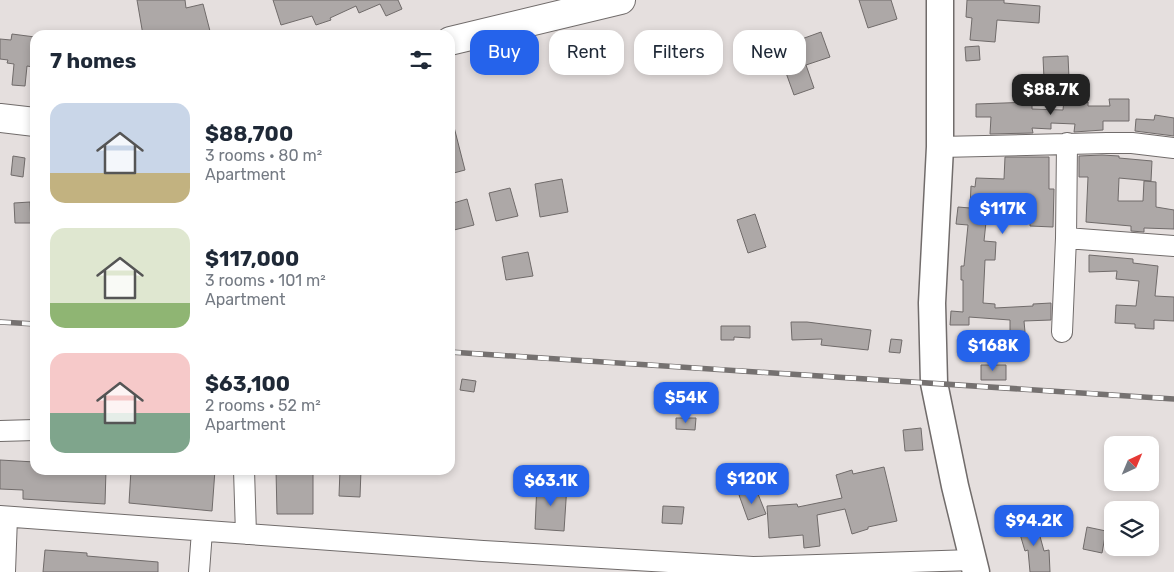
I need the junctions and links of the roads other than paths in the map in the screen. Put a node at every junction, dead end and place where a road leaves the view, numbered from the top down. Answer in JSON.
{"nodes":[{"id":1,"x":621,"y":0,"type":"edge"},
{"id":2,"x":940,"y":0,"type":"edge"},
{"id":3,"x":455,"y":41,"type":"edge"},
{"id":4,"x":0,"y":118,"type":"edge"},
{"id":5,"x":30,"y":121,"type":"edge"},
{"id":6,"x":1067,"y":143,"type":"junction"},
{"id":7,"x":940,"y":147,"type":"junction"},
{"id":8,"x":1174,"y":148,"type":"edge"},
{"id":9,"x":1066,"y":238,"type":"junction"},
{"id":10,"x":1174,"y":246,"type":"edge"},
{"id":11,"x":1062,"y":332,"type":"dead end"},
{"id":12,"x":30,"y":430,"type":"edge"},
{"id":13,"x":0,"y":431,"type":"edge"},
{"id":14,"x":244,"y":475,"type":"edge"},
{"id":15,"x":4,"y":517,"type":"edge"},
{"id":16,"x":202,"y":531,"type":"junction"},
{"id":17,"x":246,"y":534,"type":"junction"},
{"id":18,"x":974,"y":566,"type":"edge"},
{"id":19,"x":5,"y":572,"type":"edge"},
{"id":20,"x":198,"y":572,"type":"edge"}],
"edges":[{"from":1,"to":3,"type":"highway"},
{"from":2,"to":7,"type":"main road"},
{"from":4,"to":5,"type":"highway"},
{"from":6,"to":7,"type":"street"},
{"from":6,"to":8,"type":"street"},
{"from":6,"to":9,"type":"street"},
{"from":7,"to":18,"type":"main road"},
{"from":9,"to":10,"type":"street"},
{"from":9,"to":11,"type":"street"},
{"from":12,"to":13,"type":"street"},
{"from":14,"to":17,"type":"street"},
{"from":15,"to":16,"type":"street"},
{"from":15,"to":19,"type":"street"},
{"from":16,"to":17,"type":"street"},
{"from":16,"to":20,"type":"street"},
{"from":17,"to":18,"type":"street"}]}
